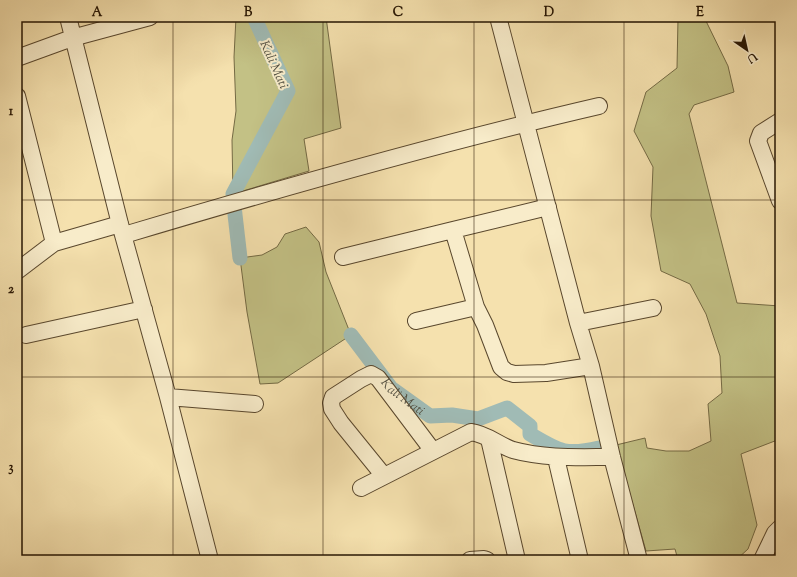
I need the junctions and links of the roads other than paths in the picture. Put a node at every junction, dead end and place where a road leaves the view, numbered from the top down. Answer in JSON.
{"nodes":[{"id":1,"x":68,"y":17,"type":"edge"},
{"id":2,"x":150,"y":17,"type":"edge"},
{"id":3,"x":498,"y":17,"type":"edge"},
{"id":4,"x":72,"y":38,"type":"junction"},
{"id":5,"x":17,"y":58,"type":"edge"},
{"id":6,"x":17,"y":96,"type":"edge"},
{"id":7,"x":599,"y":106,"type":"dead end"},
{"id":8,"x":780,"y":121,"type":"edge"},
{"id":9,"x":526,"y":123,"type":"junction"},
{"id":10,"x":780,"y":201,"type":"edge"},
{"id":11,"x":548,"y":207,"type":"junction"},
{"id":12,"x":122,"y":229,"type":"junction"},
{"id":13,"x":453,"y":230,"type":"junction"},
{"id":14,"x":54,"y":243,"type":"junction"},
{"id":15,"x":343,"y":257,"type":"dead end"},
{"id":16,"x":17,"y":271,"type":"edge"},
{"id":17,"x":476,"y":307,"type":"junction"},
{"id":18,"x":653,"y":308,"type":"dead end"},
{"id":19,"x":144,"y":309,"type":"junction"},
{"id":20,"x":416,"y":321,"type":"dead end"},
{"id":21,"x":578,"y":323,"type":"junction"},
{"id":22,"x":26,"y":335,"type":"dead end"},
{"id":23,"x":591,"y":366,"type":"junction"},
{"id":24,"x":168,"y":397,"type":"junction"},
{"id":25,"x":255,"y":404,"type":"dead end"},
{"id":26,"x":490,"y":439,"type":"junction"},
{"id":27,"x":432,"y":451,"type":"junction"},
{"id":28,"x":612,"y":457,"type":"junction"},
{"id":29,"x":556,"y":458,"type":"junction"},
{"id":30,"x":384,"y":476,"type":"junction"},
{"id":31,"x":361,"y":488,"type":"dead end"},
{"id":32,"x":780,"y":528,"type":"edge"},
{"id":33,"x":210,"y":560,"type":"edge"},
{"id":34,"x":470,"y":560,"type":"edge"},
{"id":35,"x":487,"y":560,"type":"edge"},
{"id":36,"x":517,"y":560,"type":"edge"},
{"id":37,"x":580,"y":560,"type":"edge"},
{"id":38,"x":639,"y":560,"type":"edge"},
{"id":39,"x":762,"y":560,"type":"edge"}],
"edges":[{"from":1,"to":4,"type":"street"},
{"from":2,"to":4,"type":"street"},
{"from":3,"to":9,"type":"street"},
{"from":4,"to":5,"type":"street"},
{"from":4,"to":12,"type":"street"},
{"from":6,"to":14,"type":"street"},
{"from":7,"to":9,"type":"street"},
{"from":8,"to":10,"type":"street"},
{"from":9,"to":11,"type":"street"},
{"from":9,"to":12,"type":"street"},
{"from":11,"to":13,"type":"street"},
{"from":11,"to":21,"type":"street"},
{"from":12,"to":14,"type":"street"},
{"from":12,"to":19,"type":"street"},
{"from":13,"to":15,"type":"street"},
{"from":13,"to":17,"type":"street"},
{"from":14,"to":16,"type":"street"},
{"from":17,"to":20,"type":"street"},
{"from":17,"to":23,"type":"street"},
{"from":18,"to":21,"type":"street"},
{"from":19,"to":22,"type":"street"},
{"from":19,"to":24,"type":"street"},
{"from":21,"to":23,"type":"street"},
{"from":23,"to":28,"type":"street"},
{"from":24,"to":25,"type":"street"},
{"from":24,"to":33,"type":"street"},
{"from":26,"to":27,"type":"street"},
{"from":26,"to":29,"type":"street"},
{"from":26,"to":36,"type":"street"},
{"from":27,"to":30,"type":"street"},
{"from":27,"to":30,"type":"street"},
{"from":28,"to":29,"type":"street"},
{"from":28,"to":38,"type":"street"},
{"from":29,"to":37,"type":"street"},
{"from":30,"to":31,"type":"street"},
{"from":32,"to":39,"type":"street"},
{"from":34,"to":35,"type":"street"}]}
